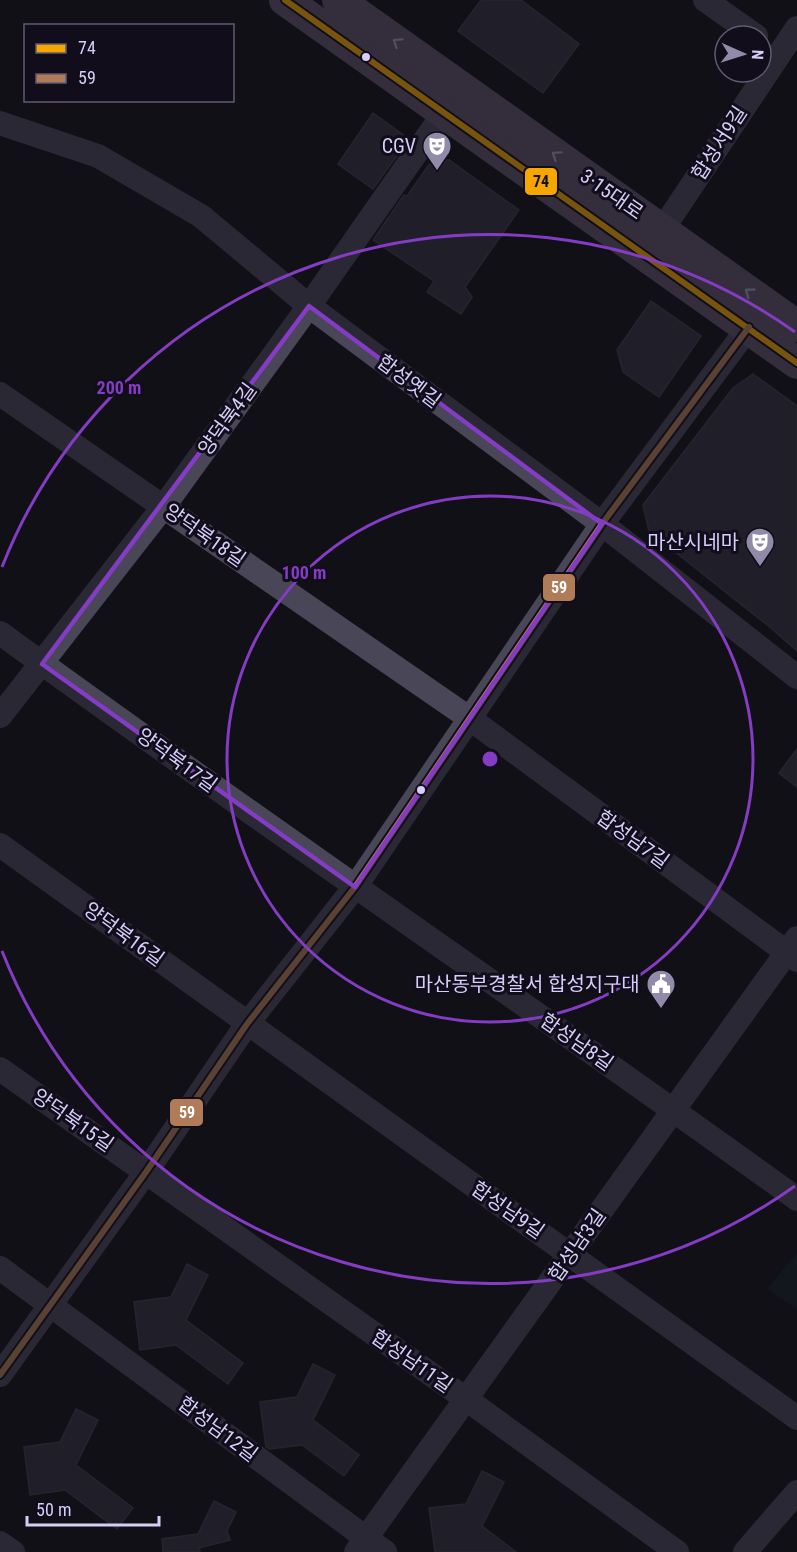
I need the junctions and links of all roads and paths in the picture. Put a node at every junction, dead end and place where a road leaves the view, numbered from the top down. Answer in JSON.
{"nodes":[{"id":1,"x":285,"y":0,"type":"edge"},
{"id":2,"x":338,"y":0,"type":"edge"},
{"id":3,"x":705,"y":0,"type":"edge"},
{"id":4,"x":739,"y":24,"type":"edge"},
{"id":5,"x":797,"y":27,"type":"edge"},
{"id":6,"x":779,"y":53,"type":"edge"},
{"id":7,"x":444,"y":113,"type":"junction"},
{"id":8,"x":0,"y":123,"type":"edge"},
{"id":9,"x":662,"y":230,"type":"junction"},
{"id":10,"x":309,"y":306,"type":"junction"},
{"id":11,"x":797,"y":326,"type":"edge"},
{"id":12,"x":749,"y":327,"type":"junction"},
{"id":13,"x":797,"y":363,"type":"edge"},
{"id":14,"x":0,"y":394,"type":"edge"},
{"id":15,"x":164,"y":506,"type":"junction"},
{"id":16,"x":602,"y":524,"type":"junction"},
{"id":17,"x":0,"y":633,"type":"edge"},
{"id":18,"x":42,"y":663,"type":"junction"},
{"id":19,"x":797,"y":677,"type":"edge"},
{"id":20,"x":0,"y":716,"type":"edge"},
{"id":21,"x":469,"y":718,"type":"junction"},
{"id":22,"x":0,"y":844,"type":"edge"},
{"id":23,"x":355,"y":887,"type":"junction"},
{"id":24,"x":794,"y":950,"type":"edge"},
{"id":25,"x":247,"y":1024,"type":"junction"},
{"id":26,"x":0,"y":1069,"type":"edge"},
{"id":27,"x":673,"y":1109,"type":"junction"},
{"id":28,"x":147,"y":1172,"type":"junction"},
{"id":29,"x":797,"y":1199,"type":"edge"},
{"id":30,"x":571,"y":1254,"type":"junction"},
{"id":31,"x":0,"y":1268,"type":"edge"},
{"id":32,"x":51,"y":1305,"type":"junction"},
{"id":33,"x":0,"y":1375,"type":"edge"},
{"id":34,"x":466,"y":1399,"type":"junction"},
{"id":35,"x":797,"y":1418,"type":"edge"},
{"id":36,"x":797,"y":1492,"type":"edge"},
{"id":37,"x":0,"y":1543,"type":"edge"},
{"id":38,"x":368,"y":1548,"type":"edge"},
{"id":39,"x":13,"y":1552,"type":"edge"},
{"id":40,"x":677,"y":1552,"type":"edge"},
{"id":41,"x":745,"y":1552,"type":"edge"}],
"edges":[{"from":1,"to":7,"type":"main road","name":"3·15대로"},
{"from":9,"to":2,"type":"main road","name":"3·15대로","one_way":true},
{"from":3,"to":4,"type":"street"},
{"from":5,"to":6,"type":"street","name":"합성서9길"},
{"from":6,"to":9,"type":"street","name":"합성서9길"},
{"from":7,"to":10,"type":"street","name":"양덕북4길"},
{"from":7,"to":12,"type":"main road","name":"3·15대로"},
{"from":8,"to":10,"type":"street","name":"합성옛길"},
{"from":11,"to":9,"type":"main road","name":"3·15대로","one_way":true},
{"from":10,"to":15,"type":"street","name":"양덕북4길"},
{"from":10,"to":16,"type":"street","name":"합성옛길"},
{"from":12,"to":13,"type":"main road","name":"3·15대로"},
{"from":12,"to":16,"type":"street"},
{"from":14,"to":15,"type":"street","name":"양덕북18길"},
{"from":15,"to":18,"type":"street","name":"양덕북4길"},
{"from":15,"to":21,"type":"street","name":"양덕북18길"},
{"from":16,"to":19,"type":"street","name":"합성옛길"},
{"from":16,"to":21,"type":"street"},
{"from":17,"to":18,"type":"street","name":"양덕북17길"},
{"from":18,"to":20,"type":"street","name":"양덕북4길"},
{"from":18,"to":23,"type":"street","name":"양덕북17길"},
{"from":21,"to":23,"type":"street"},
{"from":21,"to":24,"type":"street","name":"합성남7길"},
{"from":22,"to":25,"type":"street","name":"양덕북16길"},
{"from":23,"to":25,"type":"street"},
{"from":23,"to":27,"type":"street","name":"합성남8길"},
{"from":24,"to":27,"type":"street","name":"합성남3길"},
{"from":25,"to":28,"type":"street"},
{"from":25,"to":30,"type":"street","name":"합성남9길"},
{"from":26,"to":28,"type":"street","name":"양덕북15길"},
{"from":27,"to":29,"type":"street","name":"합성남8길"},
{"from":27,"to":30,"type":"street","name":"합성남3길"},
{"from":28,"to":32,"type":"street"},
{"from":28,"to":34,"type":"street","name":"합성남11길"},
{"from":30,"to":34,"type":"street","name":"합성남3길"},
{"from":30,"to":35,"type":"street","name":"합성남9길"},
{"from":31,"to":32,"type":"street","name":"합성남12길"},
{"from":32,"to":33,"type":"street"},
{"from":32,"to":38,"type":"street","name":"합성남12길"},
{"from":34,"to":38,"type":"street","name":"합성남3길"},
{"from":34,"to":40,"type":"street","name":"합성남11길"},
{"from":36,"to":41,"type":"street"},
{"from":37,"to":39,"type":"street"}]}
